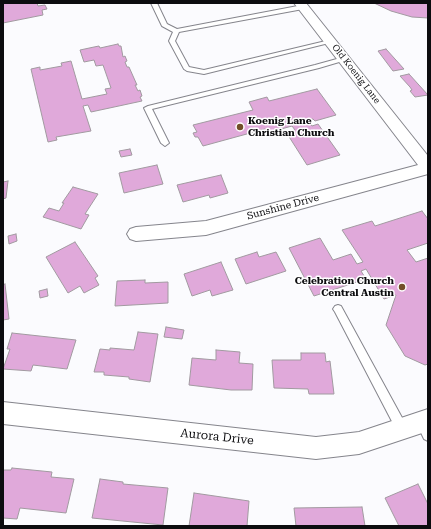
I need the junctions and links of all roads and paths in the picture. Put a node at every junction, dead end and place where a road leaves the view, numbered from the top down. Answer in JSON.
{"nodes":[{"id":1,"x":154,"y":3,"type":"edge"},
{"id":2,"x":302,"y":5,"type":"edge"},
{"id":3,"x":176,"y":31,"type":"junction"},
{"id":4,"x":330,"y":42,"type":"junction"},
{"id":5,"x":344,"y":59,"type":"junction"},
{"id":6,"x":165,"y":143,"type":"dead end"},
{"id":7,"x":411,"y":144,"type":"junction"},
{"id":8,"x":428,"y":150,"type":"edge"},
{"id":9,"x":428,"y":167,"type":"edge"},
{"id":10,"x":136,"y":234,"type":"dead end"},
{"id":11,"x":338,"y":309,"type":"dead end"},
{"id":12,"x":3,"y":413,"type":"edge"},
{"id":13,"x":420,"y":426,"type":"edge"}],
"edges":[{"from":1,"to":3,"type":"lane"},
{"from":2,"to":3,"type":"lane"},
{"from":2,"to":4,"type":"street","name":"Old Koenig Lane"},
{"from":3,"to":4,"type":"lane"},
{"from":4,"to":5,"type":"street","name":"Old Koenig Lane"},
{"from":5,"to":6,"type":"lane"},
{"from":5,"to":7,"type":"street","name":"Old Koenig Lane"},
{"from":7,"to":8,"type":"street"},
{"from":7,"to":9,"type":"street","name":"Old Koenig Lane"},
{"from":9,"to":10,"type":"street","name":"Sunshine Drive"},
{"from":11,"to":13,"type":"lane"},
{"from":12,"to":13,"type":"street","name":"Aurora Drive"}]}
